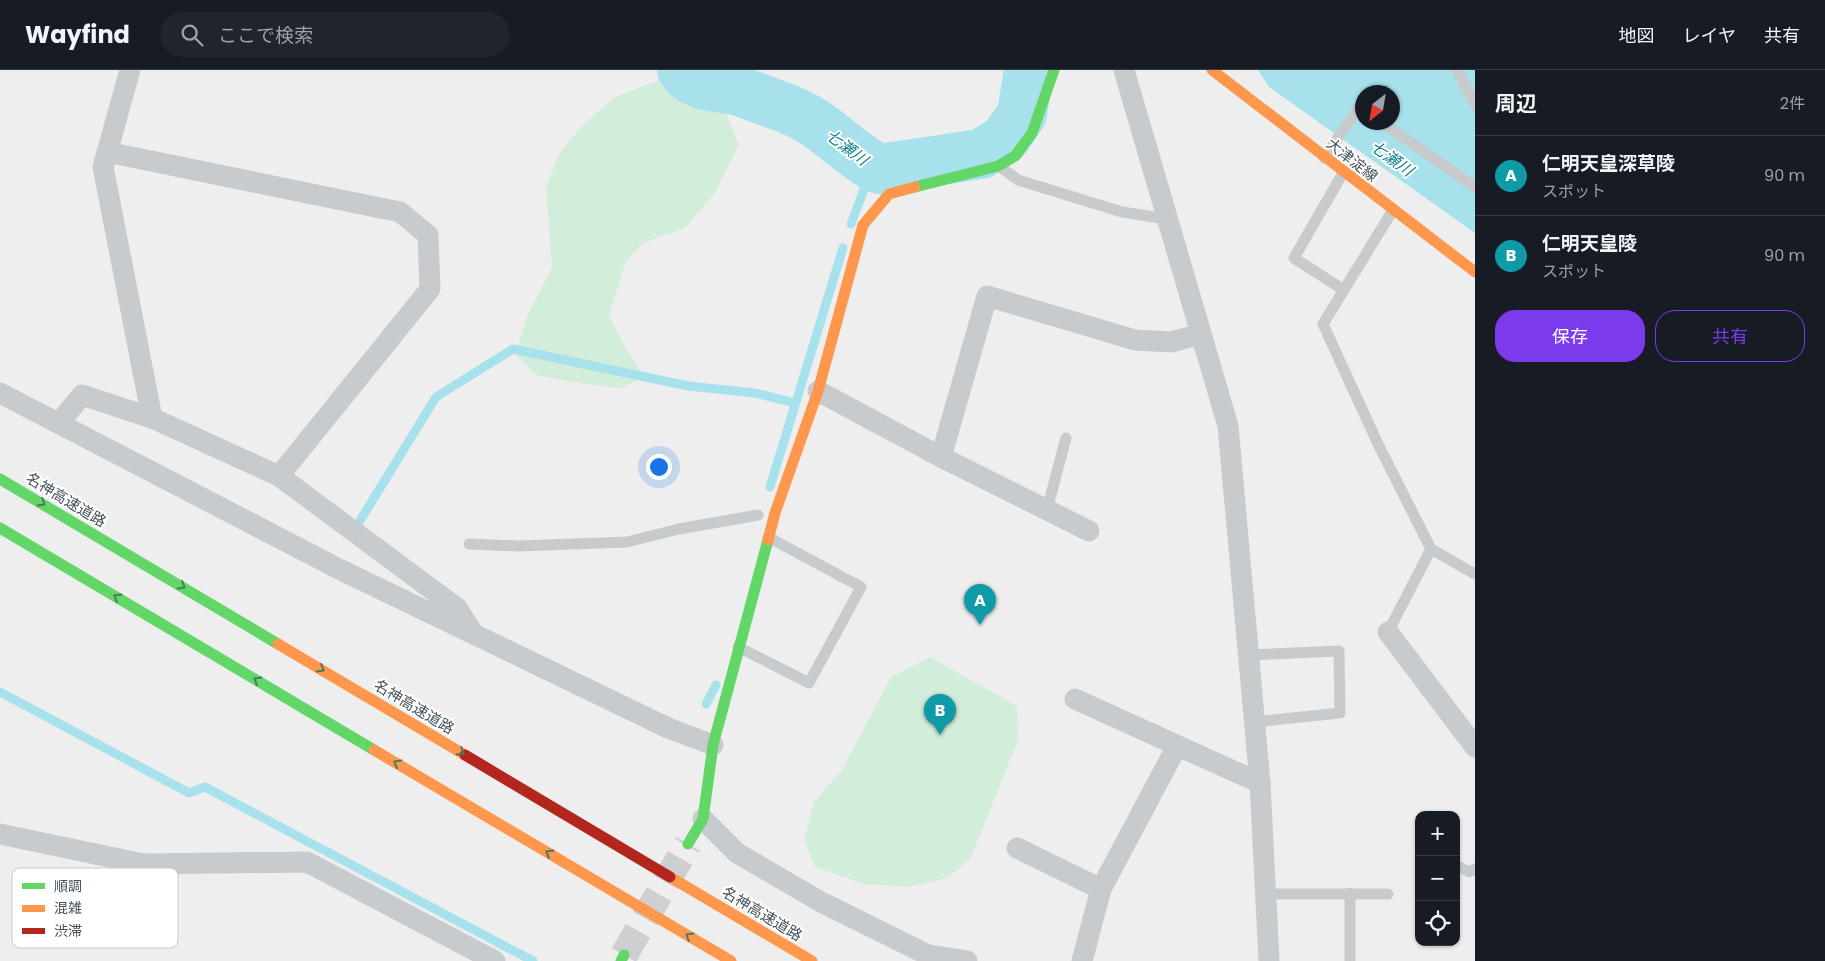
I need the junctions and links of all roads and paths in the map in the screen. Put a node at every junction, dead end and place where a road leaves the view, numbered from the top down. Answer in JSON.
{"nodes":[{"id":1,"x":130,"y":70,"type":"edge"},
{"id":2,"x":1054,"y":70,"type":"edge"},
{"id":3,"x":1124,"y":70,"type":"edge"},
{"id":4,"x":1212,"y":70,"type":"edge"},
{"id":5,"x":1457,"y":70,"type":"edge"},
{"id":6,"x":1475,"y":105,"type":"edge"},
{"id":7,"x":1355,"y":115,"type":"edge"},
{"id":8,"x":1392,"y":130,"type":"edge"},
{"id":9,"x":107,"y":152,"type":"junction"},
{"id":10,"x":1324,"y":158,"type":"junction"},
{"id":11,"x":998,"y":166,"type":"junction"},
{"id":12,"x":1343,"y":172,"type":"junction"},
{"id":13,"x":1475,"y":188,"type":"edge"},
{"id":14,"x":1392,"y":210,"type":"junction"},
{"id":15,"x":1167,"y":220,"type":"junction"},
{"id":16,"x":1475,"y":272,"type":"edge"},
{"id":17,"x":1344,"y":290,"type":"junction"},
{"id":18,"x":1201,"y":334,"type":"junction"},
{"id":19,"x":818,"y":391,"type":"junction"},
{"id":20,"x":0,"y":393,"type":"edge"},
{"id":21,"x":152,"y":418,"type":"junction"},
{"id":22,"x":59,"y":423,"type":"junction"},
{"id":23,"x":1066,"y":438,"type":"dead end"},
{"id":24,"x":941,"y":457,"type":"junction"},
{"id":25,"x":279,"y":476,"type":"junction"},
{"id":26,"x":0,"y":479,"type":"edge"},
{"id":27,"x":1046,"y":510,"type":"junction"},
{"id":28,"x":766,"y":514,"type":"junction"},
{"id":29,"x":0,"y":528,"type":"edge"},
{"id":30,"x":1090,"y":532,"type":"dead end"},
{"id":31,"x":768,"y":537,"type":"junction"},
{"id":32,"x":469,"y":544,"type":"dead end"},
{"id":33,"x":1431,"y":549,"type":"junction"},
{"id":34,"x":1475,"y":574,"type":"edge"},
{"id":35,"x":472,"y":632,"type":"junction"},
{"id":36,"x":1388,"y":632,"type":"joint"},
{"id":37,"x":738,"y":647,"type":"junction"},
{"id":38,"x":1248,"y":655,"type":"junction"},
{"id":39,"x":1075,"y":699,"type":"dead end"},
{"id":40,"x":1254,"y":722,"type":"junction"},
{"id":41,"x":713,"y":745,"type":"junction"},
{"id":42,"x":1176,"y":746,"type":"junction"},
{"id":43,"x":1475,"y":747,"type":"edge"},
{"id":44,"x":1260,"y":783,"type":"junction"},
{"id":45,"x":704,"y":819,"type":"junction"},
{"id":46,"x":0,"y":834,"type":"edge"},
{"id":47,"x":688,"y":844,"type":"tunnel mouth"},
{"id":48,"x":1017,"y":848,"type":"dead end"},
{"id":49,"x":1460,"y":867,"type":"edge"},
{"id":50,"x":1475,"y":869,"type":"edge"},
{"id":51,"x":1100,"y":889,"type":"junction"},
{"id":52,"x":1350,"y":893,"type":"junction"},
{"id":53,"x":1266,"y":894,"type":"junction"},
{"id":54,"x":1388,"y":894,"type":"dead end"},
{"id":55,"x":495,"y":961,"type":"edge"},
{"id":56,"x":731,"y":961,"type":"edge"},
{"id":57,"x":812,"y":961,"type":"edge"},
{"id":58,"x":967,"y":961,"type":"edge"},
{"id":59,"x":1082,"y":961,"type":"edge"},
{"id":60,"x":1269,"y":961,"type":"edge"},
{"id":61,"x":1350,"y":961,"type":"edge"}],
"edges":[{"from":1,"to":9,"type":"street"},
{"from":2,"to":11,"type":"main road"},
{"from":3,"to":15,"type":"street"},
{"from":4,"to":10,"type":"main road","name":"大津淀線"},
{"from":5,"to":6,"type":"lane"},
{"from":7,"to":10,"type":"lane"},
{"from":8,"to":13,"type":"lane"},
{"from":9,"to":21,"type":"street"},
{"from":9,"to":25,"type":"street"},
{"from":10,"to":12,"type":"main road","name":"大津淀線"},
{"from":11,"to":15,"type":"lane"},
{"from":11,"to":19,"type":"main road"},
{"from":12,"to":14,"type":"main road","name":"大津淀線"},
{"from":12,"to":17,"type":"lane"},
{"from":14,"to":16,"type":"main road","name":"大津淀線"},
{"from":14,"to":17,"type":"lane"},
{"from":15,"to":18,"type":"street"},
{"from":17,"to":33,"type":"lane"},
{"from":18,"to":24,"type":"street"},
{"from":18,"to":38,"type":"street"},
{"from":19,"to":24,"type":"street"},
{"from":19,"to":28,"type":"main road"},
{"from":20,"to":22,"type":"street"},
{"from":21,"to":22,"type":"street"},
{"from":21,"to":25,"type":"street"},
{"from":22,"to":35,"type":"street"},
{"from":23,"to":27,"type":"lane"},
{"from":24,"to":27,"type":"street"},
{"from":25,"to":35,"type":"street"},
{"from":26,"to":57,"type":"main road","name":"名神高速道路","one_way":true},
{"from":27,"to":30,"type":"street"},
{"from":28,"to":31,"type":"main road"},
{"from":28,"to":32,"type":"lane"},
{"from":56,"to":29,"type":"main road","one_way":true},
{"from":31,"to":37,"type":"main road"},
{"from":31,"to":37,"type":"lane"},
{"from":33,"to":34,"type":"lane"},
{"from":33,"to":36,"type":"lane"},
{"from":35,"to":41,"type":"street"},
{"from":36,"to":43,"type":"street"},
{"from":37,"to":41,"type":"main road"},
{"from":38,"to":40,"type":"street"},
{"from":38,"to":40,"type":"lane"},
{"from":39,"to":42,"type":"street"},
{"from":40,"to":44,"type":"street"},
{"from":41,"to":45,"type":"main road"},
{"from":42,"to":44,"type":"street"},
{"from":42,"to":51,"type":"street"},
{"from":44,"to":53,"type":"street"},
{"from":45,"to":47,"type":"main road"},
{"from":45,"to":58,"type":"street"},
{"from":46,"to":55,"type":"street"},
{"from":48,"to":51,"type":"street"},
{"from":49,"to":50,"type":"lane"},
{"from":51,"to":59,"type":"street"},
{"from":52,"to":53,"type":"lane"},
{"from":52,"to":54,"type":"lane"},
{"from":52,"to":61,"type":"lane"},
{"from":53,"to":60,"type":"street"}]}
